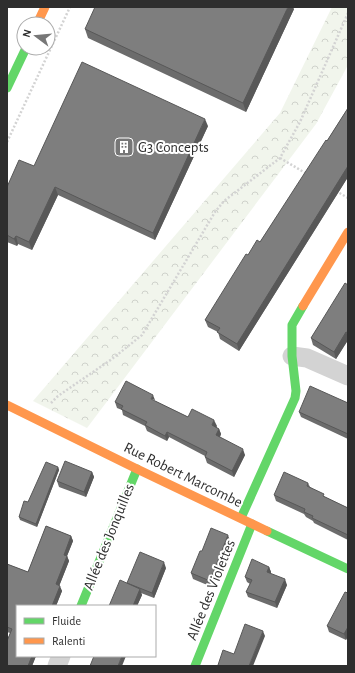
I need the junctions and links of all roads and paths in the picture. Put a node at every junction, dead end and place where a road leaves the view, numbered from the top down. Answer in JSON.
{"nodes":[{"id":1,"x":70,"y":7,"type":"edge"},
{"id":2,"x":348,"y":13,"type":"edge"},
{"id":3,"x":22,"y":56,"type":"edge"},
{"id":4,"x":7,"y":88,"type":"edge"},
{"id":5,"x":7,"y":142,"type":"edge"},
{"id":6,"x":280,"y":158,"type":"junction"},
{"id":7,"x":307,"y":174,"type":"edge"},
{"id":8,"x":334,"y":190,"type":"edge"},
{"id":9,"x":348,"y":198,"type":"edge"},
{"id":10,"x":348,"y":232,"type":"edge"},
{"id":11,"x":292,"y":356,"type":"junction"},
{"id":12,"x":348,"y":376,"type":"edge"},
{"id":13,"x":7,"y":405,"type":"edge"},
{"id":14,"x":49,"y":406,"type":"dead end"},
{"id":15,"x":137,"y":469,"type":"junction"},
{"id":16,"x":241,"y":518,"type":"junction"},
{"id":17,"x":252,"y":524,"type":"junction"},
{"id":18,"x":348,"y":569,"type":"edge"},
{"id":19,"x":81,"y":605,"type":"edge"},
{"id":20,"x":195,"y":666,"type":"edge"}],
"edges":[{"from":1,"to":5,"type":"path"},
{"from":2,"to":6,"type":"path"},
{"from":3,"to":4,"type":"street"},
{"from":6,"to":7,"type":"path"},
{"from":6,"to":14,"type":"path"},
{"from":8,"to":9,"type":"path"},
{"from":10,"to":11,"type":"street"},
{"from":11,"to":12,"type":"street"},
{"from":11,"to":16,"type":"street"},
{"from":13,"to":15,"type":"street","name":"Rue Robert Marcombe"},
{"from":15,"to":16,"type":"street","name":"Rue Robert Marcombe"},
{"from":15,"to":19,"type":"street","name":"Allée des Jonquilles"},
{"from":16,"to":17,"type":"street","name":"Rue Robert Marcombe"},
{"from":17,"to":18,"type":"street","name":"Rue Robert Marcombe"},
{"from":17,"to":20,"type":"street","name":"Allée des Violettes"}]}
